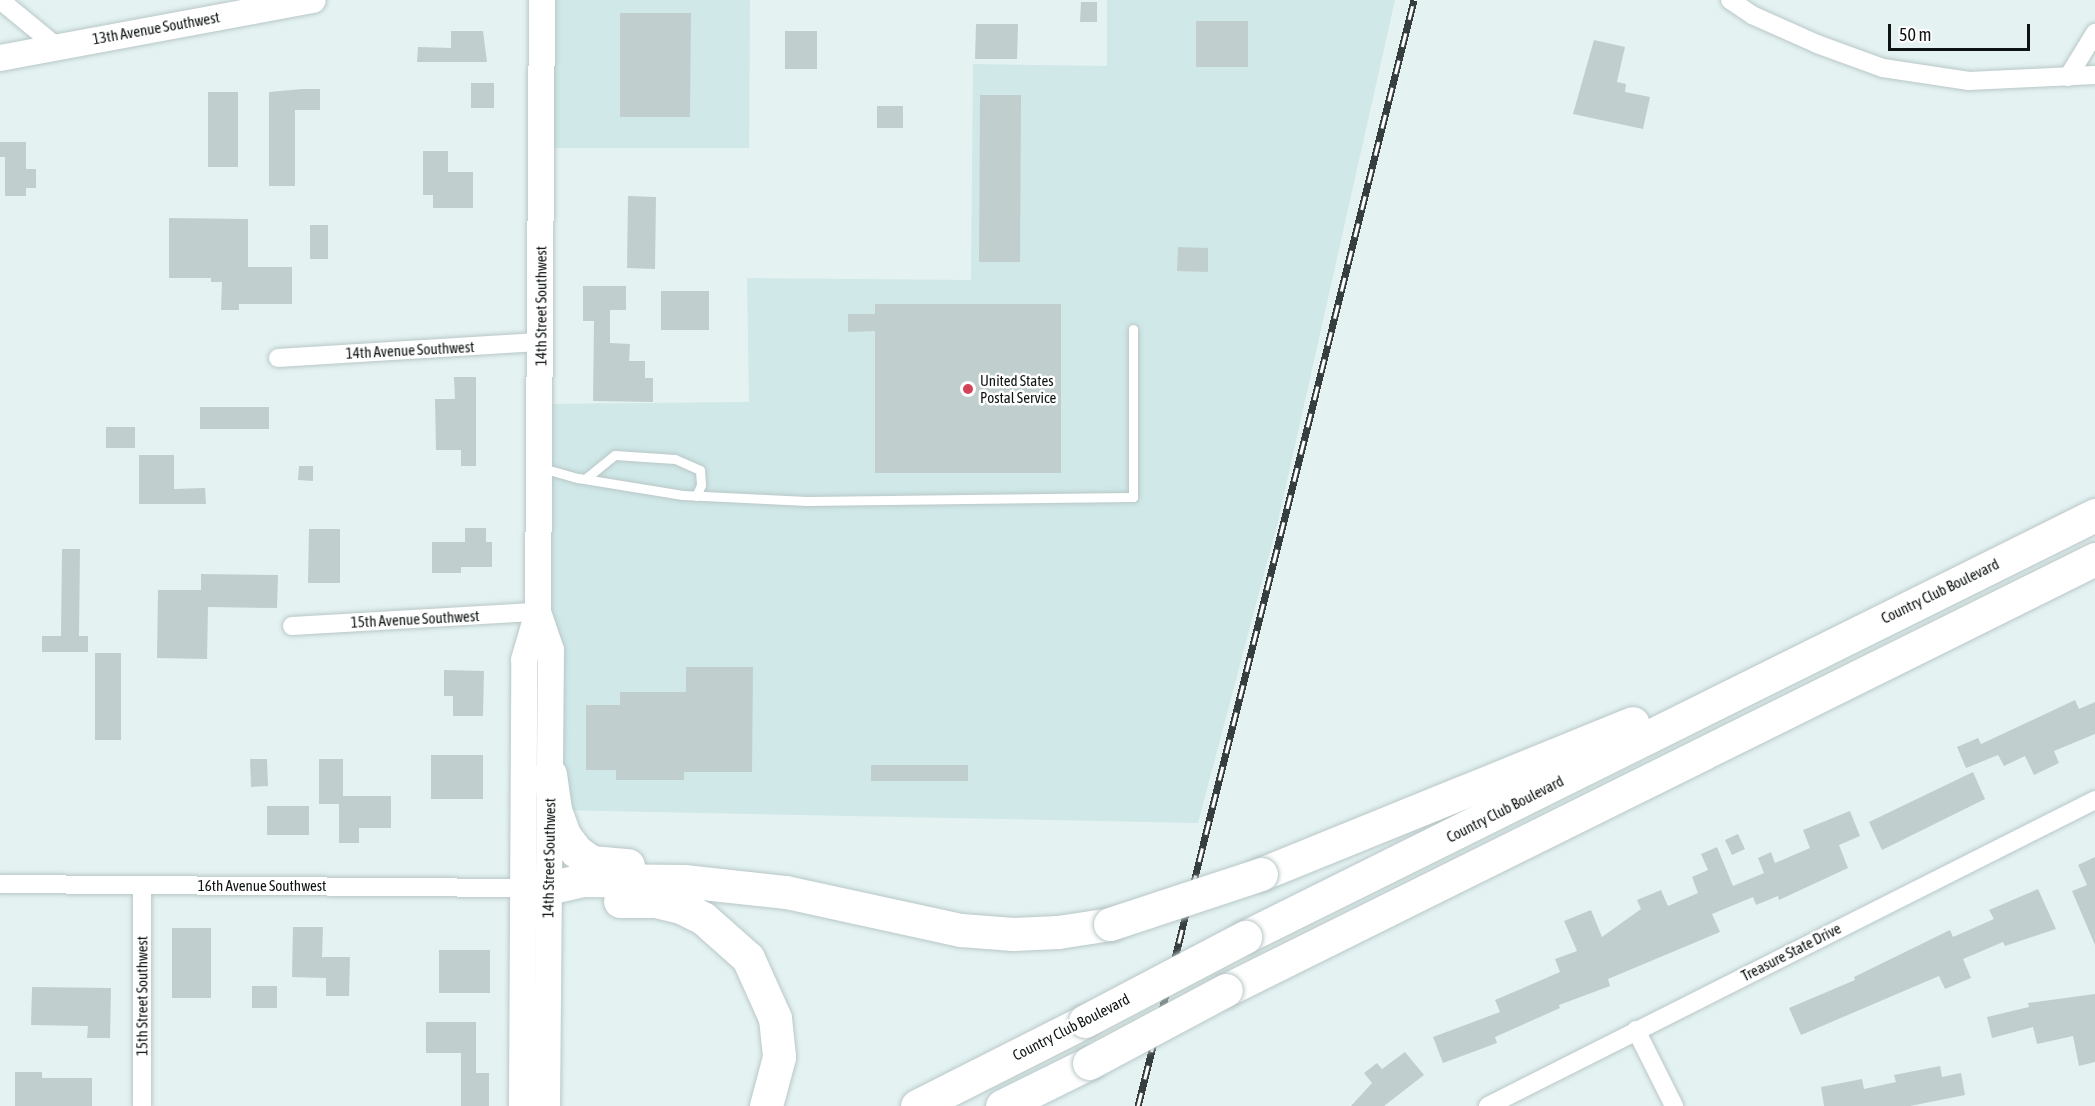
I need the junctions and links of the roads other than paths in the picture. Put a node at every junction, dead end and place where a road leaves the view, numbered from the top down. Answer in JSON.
{"nodes":[{"id":1,"x":0,"y":0,"type":"edge"},
{"id":2,"x":313,"y":0,"type":"edge"},
{"id":3,"x":542,"y":0,"type":"edge"},
{"id":4,"x":1730,"y":0,"type":"edge"},
{"id":5,"x":2095,"y":33,"type":"edge"},
{"id":6,"x":56,"y":46,"type":"junction"},
{"id":7,"x":7,"y":58,"type":"edge"},
{"id":8,"x":2095,"y":75,"type":"edge"},
{"id":9,"x":2068,"y":77,"type":"junction"},
{"id":10,"x":1133,"y":329,"type":"dead end"},
{"id":11,"x":542,"y":342,"type":"junction"},
{"id":12,"x":278,"y":358,"type":"dead end"},
{"id":13,"x":540,"y":468,"type":"junction"},
{"id":14,"x":585,"y":479,"type":"junction"},
{"id":15,"x":696,"y":495,"type":"junction"},
{"id":16,"x":2095,"y":515,"type":"edge"},
{"id":17,"x":2095,"y":559,"type":"edge"},
{"id":18,"x":538,"y":612,"type":"junction"},
{"id":19,"x":292,"y":626,"type":"dead end"},
{"id":20,"x":1731,"y":694,"type":"junction"},
{"id":21,"x":550,"y":774,"type":"junction"},
{"id":22,"x":2095,"y":800,"type":"edge"},
{"id":23,"x":0,"y":884,"type":"edge"},
{"id":24,"x":142,"y":885,"type":"junction"},
{"id":25,"x":726,"y":885,"type":"junction"},
{"id":26,"x":536,"y":888,"type":"junction"},
{"id":27,"x":1636,"y":1030,"type":"junction"},
{"id":28,"x":1089,"y":1063,"type":"junction"},
{"id":29,"x":142,"y":1106,"type":"edge"},
{"id":30,"x":522,"y":1106,"type":"edge"},
{"id":31,"x":547,"y":1106,"type":"edge"},
{"id":32,"x":766,"y":1106,"type":"edge"},
{"id":33,"x":917,"y":1106,"type":"edge"},
{"id":34,"x":1002,"y":1106,"type":"edge"},
{"id":35,"x":1026,"y":1106,"type":"edge"},
{"id":36,"x":1488,"y":1106,"type":"edge"},
{"id":37,"x":1674,"y":1106,"type":"edge"}],
"edges":[{"from":1,"to":6,"type":"street"},
{"from":2,"to":6,"type":"street","name":"13th Avenue Southwest"},
{"from":3,"to":11,"type":"street","name":"14th Street Southwest"},
{"from":4,"to":9,"type":"street"},
{"from":5,"to":9,"type":"street"},
{"from":6,"to":7,"type":"street","name":"13th Avenue Southwest"},
{"from":8,"to":9,"type":"street"},
{"from":10,"to":15,"type":"lane"},
{"from":11,"to":12,"type":"street","name":"14th Avenue Southwest"},
{"from":11,"to":13,"type":"street","name":"14th Street Southwest"},
{"from":13,"to":14,"type":"lane"},
{"from":13,"to":18,"type":"street","name":"14th Street Southwest"},
{"from":14,"to":15,"type":"lane"},
{"from":14,"to":15,"type":"lane"},
{"from":16,"to":20,"type":"highway","name":"Country Club Boulevard"},
{"from":17,"to":28,"type":"highway","bridge":true},
{"from":18,"to":19,"type":"street","name":"15th Avenue Southwest"},
{"from":18,"to":21,"type":"street","name":"14th Street Southwest"},
{"from":18,"to":26,"type":"street","name":"14th Street Southwest"},
{"from":20,"to":25,"type":"highway","bridge":true},
{"from":20,"to":33,"type":"highway","name":"Country Club Boulevard","bridge":true},
{"from":21,"to":25,"type":"highway"},
{"from":21,"to":26,"type":"street","name":"14th Street Southwest"},
{"from":22,"to":27,"type":"street","name":"Treasure State Drive"},
{"from":23,"to":24,"type":"street","name":"16th Avenue Southwest"},
{"from":24,"to":26,"type":"street","name":"16th Avenue Southwest"},
{"from":24,"to":29,"type":"street","name":"15th Street Southwest"},
{"from":25,"to":26,"type":"highway"},
{"from":26,"to":30,"type":"street","name":"14th Street Southwest"},
{"from":26,"to":31,"type":"street","name":"14th Street Southwest"},
{"from":26,"to":32,"type":"highway"},
{"from":27,"to":36,"type":"street","name":"Treasure State Drive"},
{"from":27,"to":37,"type":"street"},
{"from":28,"to":34,"type":"highway"},
{"from":28,"to":35,"type":"highway"}]}
